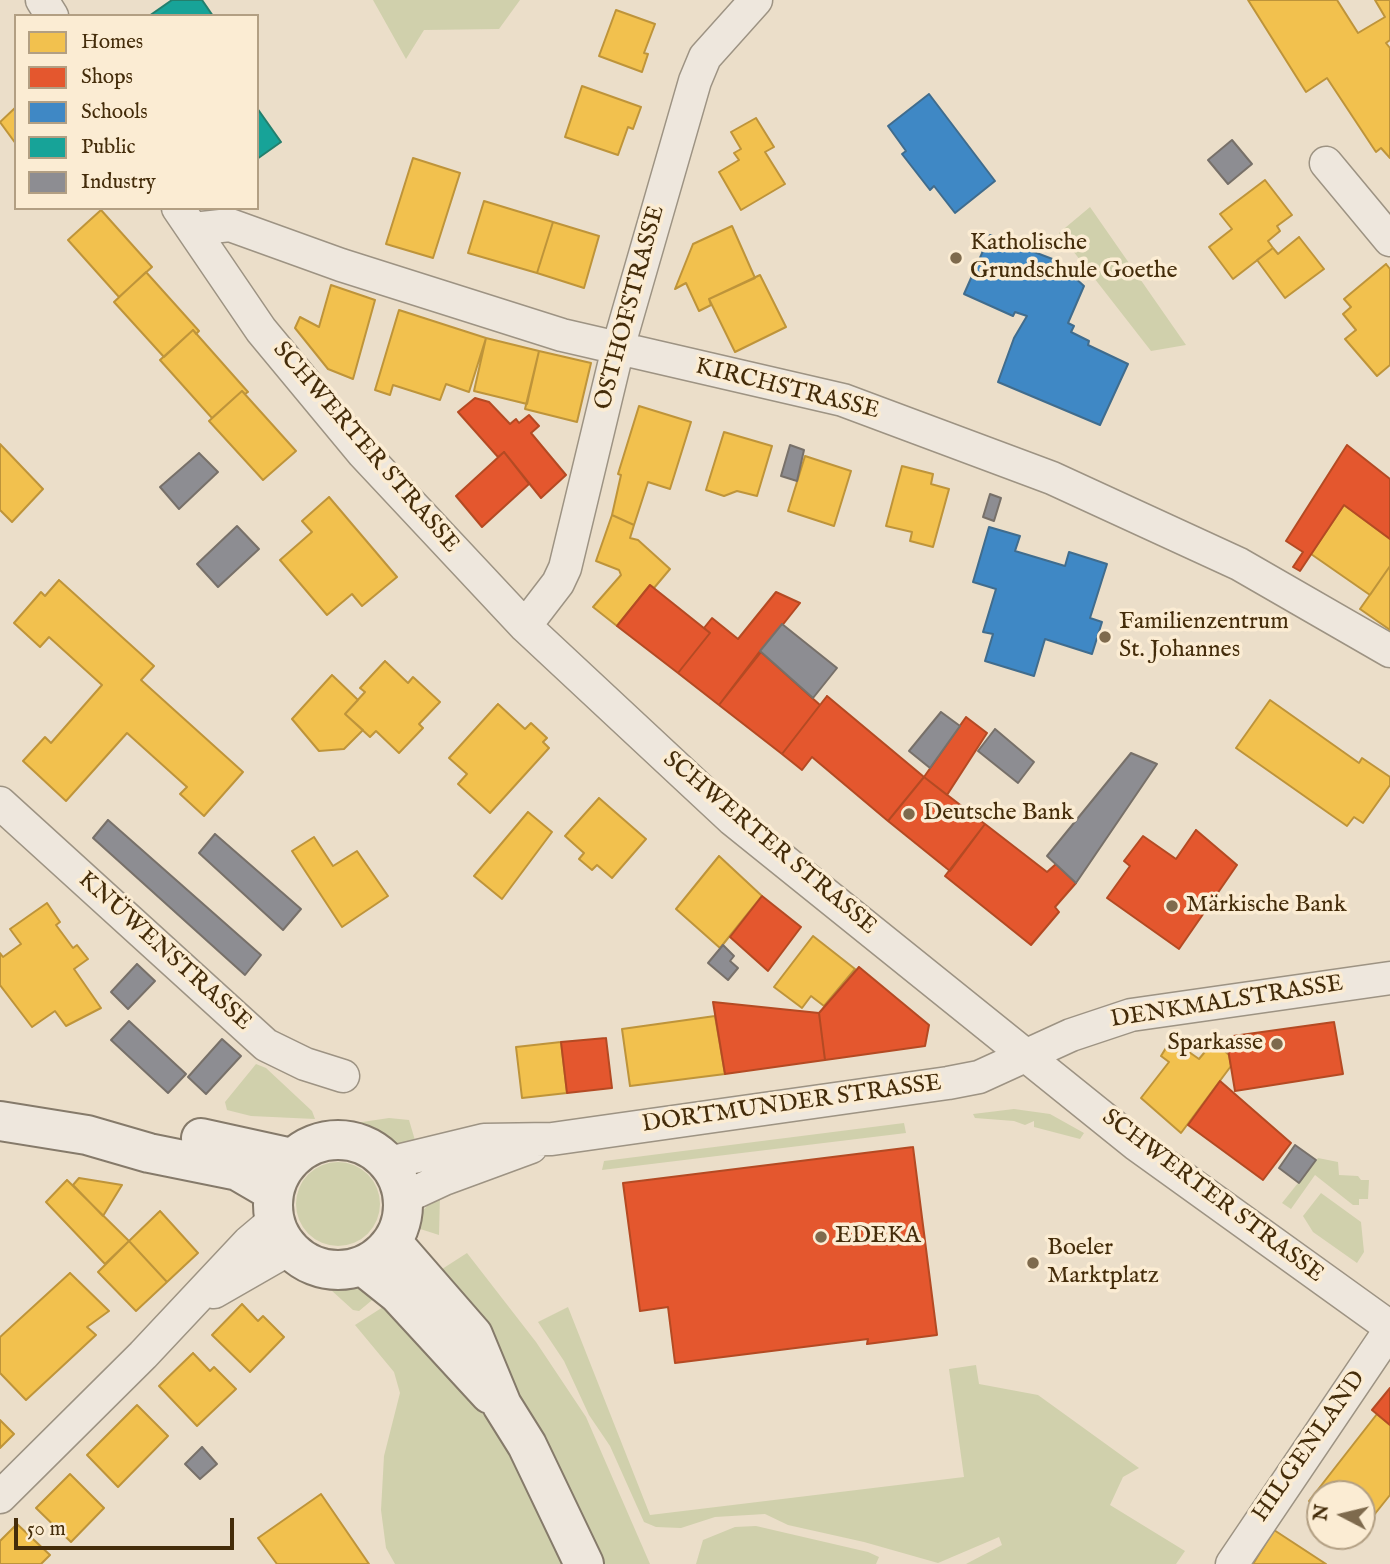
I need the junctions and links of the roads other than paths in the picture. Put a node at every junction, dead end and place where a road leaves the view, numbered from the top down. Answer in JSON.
{"nodes":[{"id":1,"x":756,"y":0,"type":"edge"},
{"id":2,"x":1326,"y":163,"type":"dead end"},
{"id":3,"x":186,"y":219,"type":"edge"},
{"id":4,"x":1390,"y":240,"type":"edge"},
{"id":5,"x":618,"y":348,"type":"junction"},
{"id":6,"x":526,"y":626,"type":"junction"},
{"id":7,"x":1390,"y":651,"type":"edge"},
{"id":8,"x":0,"y":803,"type":"edge"},
{"id":9,"x":1390,"y":978,"type":"edge"},
{"id":10,"x":1028,"y":1056,"type":"junction"},
{"id":11,"x":343,"y":1076,"type":"dead end"},
{"id":12,"x":0,"y":1121,"type":"edge"},
{"id":13,"x":87,"y":1135,"type":"junction"},
{"id":14,"x":552,"y":1139,"type":"junction"},
{"id":15,"x":292,"y":1158,"type":"junction"},
{"id":16,"x":388,"y":1163,"type":"junction"},
{"id":17,"x":403,"y":1198,"type":"junction"},
{"id":18,"x":279,"y":1220,"type":"junction"},
{"id":19,"x":392,"y":1242,"type":"junction"},
{"id":20,"x":363,"y":1266,"type":"junction"},
{"id":21,"x":1390,"y":1328,"type":"edge"},
{"id":22,"x":502,"y":1405,"type":"junction"},
{"id":23,"x":0,"y":1497,"type":"edge"},
{"id":24,"x":584,"y":1564,"type":"edge"},
{"id":25,"x":1232,"y":1564,"type":"edge"}],
"edges":[{"from":1,"to":5,"type":"street","name":"OSTHOFSTRASSE"},
{"from":2,"to":4,"type":"street"},
{"from":3,"to":5,"type":"street","name":"KIRCHSTRASSE"},
{"from":3,"to":6,"type":"street","name":"SCHWERTER STRASSE"},
{"from":5,"to":6,"type":"street","name":"OSTHOFSTRASSE"},
{"from":5,"to":7,"type":"street","name":"KIRCHSTRASSE"},
{"from":6,"to":10,"type":"street","name":"SCHWERTER STRASSE"},
{"from":8,"to":11,"type":"street","name":"KNÜWENSTRASSE"},
{"from":9,"to":10,"type":"street","name":"DENKMALSTRASSE"},
{"from":10,"to":14,"type":"street","name":"DORTMUNDER STRASSE"},
{"from":10,"to":21,"type":"street","name":"SCHWERTER STRASSE"},
{"from":12,"to":13,"type":"main road"},
{"from":13,"to":15,"type":"main road"},
{"from":13,"to":18,"type":"main road"},
{"from":14,"to":16,"type":"street","name":"DORTMUNDER STRASSE"},
{"from":14,"to":17,"type":"street","name":"DORTMUNDER STRASSE"},
{"from":15,"to":16,"type":"main road"},
{"from":15,"to":18,"type":"main road"},
{"from":16,"to":17,"type":"main road"},
{"from":17,"to":19,"type":"main road"},
{"from":18,"to":20,"type":"main road"},
{"from":18,"to":23,"type":"street"},
{"from":19,"to":20,"type":"main road"},
{"from":19,"to":22,"type":"main road"},
{"from":20,"to":22,"type":"main road"},
{"from":21,"to":25,"type":"street","name":"HILGENLAND"},
{"from":22,"to":24,"type":"main road"}]}
